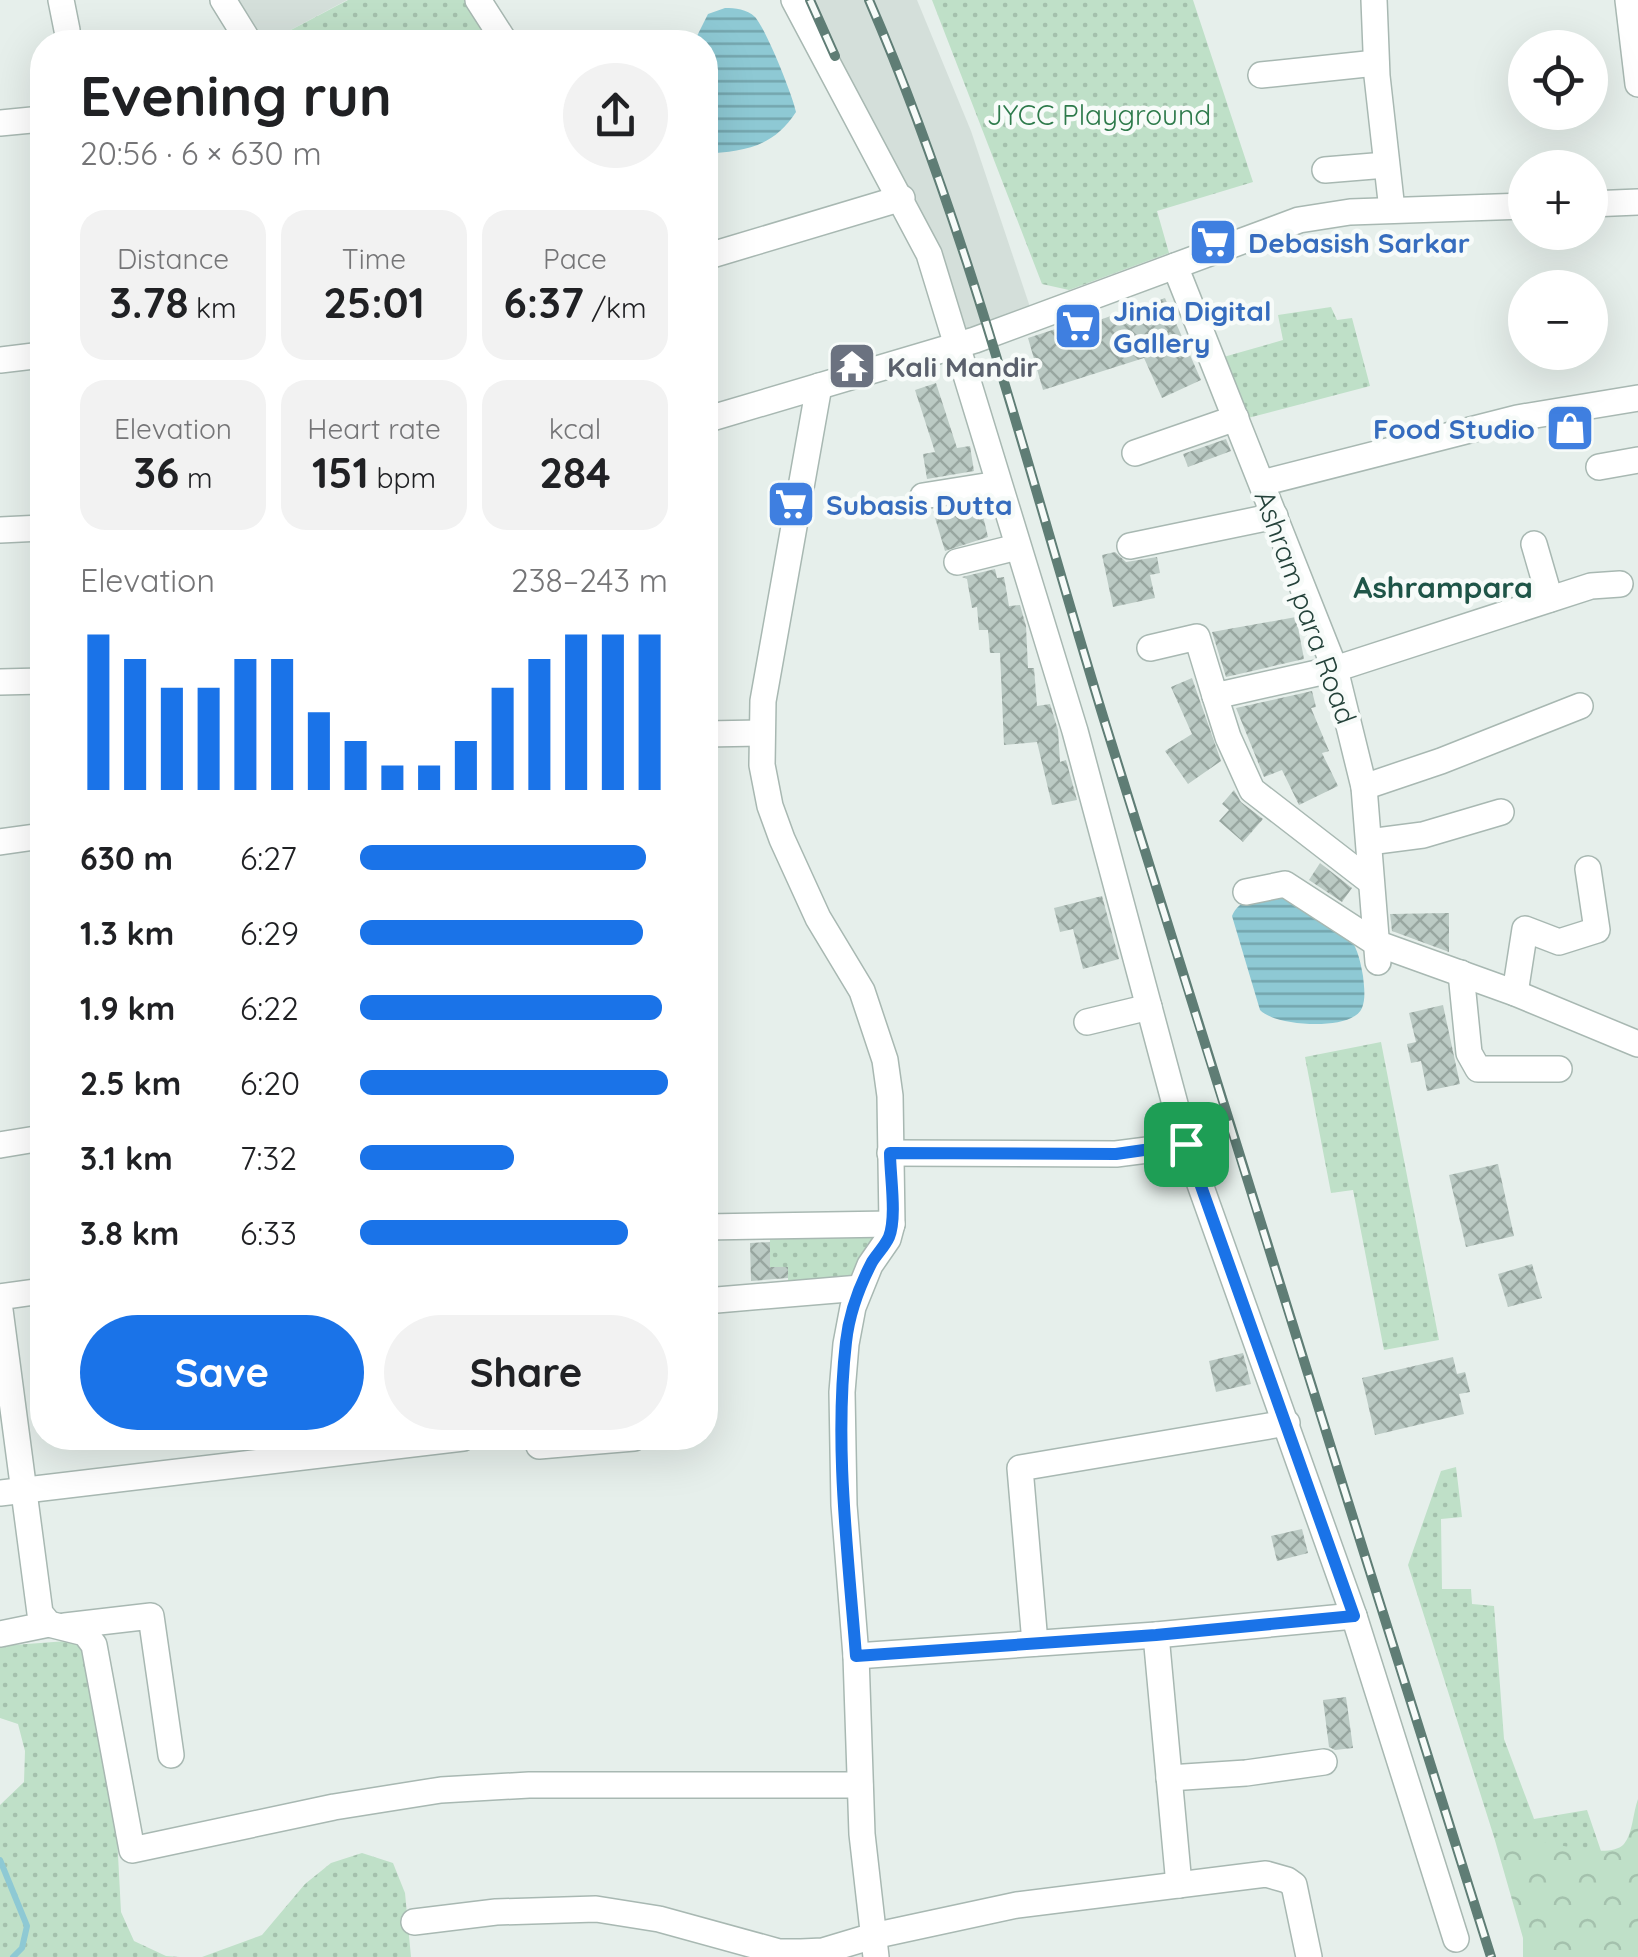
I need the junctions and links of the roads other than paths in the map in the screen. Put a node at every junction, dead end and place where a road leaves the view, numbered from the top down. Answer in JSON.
{"nodes":[{"id":1,"x":61,"y":0,"type":"edge"},
{"id":2,"x":223,"y":0,"type":"edge"},
{"id":3,"x":478,"y":0,"type":"edge"},
{"id":4,"x":794,"y":0,"type":"edge"},
{"id":5,"x":1374,"y":0,"type":"edge"},
{"id":6,"x":1628,"y":0,"type":"edge"},
{"id":7,"x":67,"y":30,"type":"dead end"},
{"id":8,"x":242,"y":30,"type":"edge"},
{"id":9,"x":497,"y":30,"type":"edge"},
{"id":10,"x":1376,"y":64,"type":"junction"},
{"id":11,"x":1261,"y":75,"type":"dead end"},
{"id":12,"x":1638,"y":84,"type":"edge"},
{"id":13,"x":30,"y":120,"type":"edge"},
{"id":14,"x":0,"y":123,"type":"edge"},
{"id":15,"x":1386,"y":165,"type":"junction"},
{"id":16,"x":1325,"y":170,"type":"dead end"},
{"id":17,"x":902,"y":198,"type":"junction"},
{"id":18,"x":1638,"y":202,"type":"edge"},
{"id":19,"x":1608,"y":203,"type":"edge"},
{"id":20,"x":1508,"y":207,"type":"edge"},
{"id":21,"x":1392,"y":210,"type":"junction"},
{"id":22,"x":718,"y":253,"type":"edge"},
{"id":23,"x":1176,"y":266,"type":"junction"},
{"id":24,"x":955,"y":346,"type":"junction"},
{"id":25,"x":30,"y":356,"type":"edge"},
{"id":26,"x":0,"y":360,"type":"edge"},
{"id":27,"x":819,"y":386,"type":"junction"},
{"id":28,"x":1638,"y":398,"type":"edge"},
{"id":29,"x":718,"y":416,"type":"edge"},
{"id":30,"x":1236,"y":418,"type":"junction"},
{"id":31,"x":1135,"y":453,"type":"dead end"},
{"id":32,"x":1638,"y":460,"type":"edge"},
{"id":33,"x":1599,"y":467,"type":"dead end"},
{"id":34,"x":1262,"y":483,"type":"junction"},
{"id":35,"x":998,"y":484,"type":"junction"},
{"id":36,"x":923,"y":496,"type":"dead end"},
{"id":37,"x":1275,"y":516,"type":"junction"},
{"id":38,"x":30,"y":529,"type":"edge"},
{"id":39,"x":0,"y":530,"type":"edge"},
{"id":40,"x":1534,"y":544,"type":"dead end"},
{"id":41,"x":1018,"y":546,"type":"junction"},
{"id":42,"x":1130,"y":546,"type":"dead end"},
{"id":43,"x":957,"y":562,"type":"dead end"},
{"id":44,"x":1620,"y":584,"type":"dead end"},
{"id":45,"x":1550,"y":599,"type":"junction"},
{"id":46,"x":1150,"y":648,"type":"dead end"},
{"id":47,"x":1335,"y":669,"type":"junction"},
{"id":48,"x":30,"y":681,"type":"edge"},
{"id":49,"x":0,"y":682,"type":"edge"},
{"id":50,"x":1215,"y":696,"type":"junction"},
{"id":51,"x":1580,"y":706,"type":"dead end"},
{"id":52,"x":762,"y":733,"type":"junction"},
{"id":53,"x":718,"y":734,"type":"edge"},
{"id":54,"x":1364,"y":786,"type":"junction"},
{"id":55,"x":1501,"y":812,"type":"dead end"},
{"id":56,"x":30,"y":838,"type":"edge"},
{"id":57,"x":0,"y":842,"type":"edge"},
{"id":58,"x":1368,"y":842,"type":"junction"},
{"id":59,"x":1588,"y":869,"type":"dead end"},
{"id":60,"x":1372,"y":882,"type":"junction"},
{"id":61,"x":1246,"y":892,"type":"dead end"},
{"id":62,"x":1377,"y":952,"type":"junction"},
{"id":63,"x":1461,"y":973,"type":"junction"},
{"id":64,"x":1515,"y":993,"type":"junction"},
{"id":65,"x":1149,"y":1007,"type":"junction"},
{"id":66,"x":1087,"y":1022,"type":"dead end"},
{"id":67,"x":1638,"y":1044,"type":"edge"},
{"id":68,"x":1560,"y":1069,"type":"dead end"},
{"id":69,"x":30,"y":1140,"type":"edge"},
{"id":70,"x":1186,"y":1144,"type":"junction"},
{"id":71,"x":0,"y":1145,"type":"edge"},
{"id":72,"x":890,"y":1153,"type":"junction"},
{"id":73,"x":892,"y":1224,"type":"junction"},
{"id":74,"x":718,"y":1227,"type":"edge"},
{"id":75,"x":860,"y":1288,"type":"junction"},
{"id":76,"x":30,"y":1293,"type":"edge"},
{"id":77,"x":0,"y":1297,"type":"edge"},
{"id":78,"x":718,"y":1301,"type":"edge"},
{"id":79,"x":0,"y":1310,"type":"edge"},
{"id":80,"x":1288,"y":1423,"type":"junction"},
{"id":81,"x":363,"y":1450,"type":"edge"},
{"id":82,"x":11,"y":1492,"type":"edge"},
{"id":83,"x":1354,"y":1616,"type":"junction"},
{"id":84,"x":54,"y":1626,"type":"junction"},
{"id":85,"x":0,"y":1634,"type":"edge"},
{"id":86,"x":1156,"y":1635,"type":"junction"},
{"id":87,"x":1035,"y":1643,"type":"junction"},
{"id":88,"x":856,"y":1656,"type":"junction"},
{"id":89,"x":172,"y":1755,"type":"dead end"},
{"id":90,"x":1324,"y":1762,"type":"dead end"},
{"id":91,"x":1169,"y":1778,"type":"junction"},
{"id":92,"x":860,"y":1786,"type":"junction"},
{"id":93,"x":1178,"y":1885,"type":"junction"},
{"id":94,"x":414,"y":1922,"type":"dead end"},
{"id":95,"x":1456,"y":1939,"type":"dead end"},
{"id":96,"x":875,"y":1946,"type":"edge"},
{"id":97,"x":1309,"y":1957,"type":"edge"}],
"edges":[{"from":1,"to":7,"type":"street"},
{"from":2,"to":8,"type":"street"},
{"from":3,"to":9,"type":"street"},
{"from":4,"to":17,"type":"street"},
{"from":5,"to":10,"type":"street"},
{"from":6,"to":12,"type":"street"},
{"from":10,"to":11,"type":"street"},
{"from":10,"to":15,"type":"street"},
{"from":13,"to":14,"type":"street"},
{"from":15,"to":16,"type":"street"},
{"from":15,"to":21,"type":"street"},
{"from":17,"to":22,"type":"street"},
{"from":17,"to":24,"type":"street"},
{"from":18,"to":19,"type":"street"},
{"from":20,"to":21,"type":"street"},
{"from":21,"to":23,"type":"street"},
{"from":23,"to":24,"type":"street"},
{"from":23,"to":30,"type":"street","name":"Ashram para Road"},
{"from":24,"to":27,"type":"street"},
{"from":24,"to":35,"type":"street"},
{"from":25,"to":26,"type":"street"},
{"from":27,"to":29,"type":"street"},
{"from":27,"to":52,"type":"street"},
{"from":28,"to":34,"type":"street"},
{"from":30,"to":31,"type":"street"},
{"from":30,"to":34,"type":"street","name":"Ashram para Road"},
{"from":32,"to":33,"type":"street"},
{"from":34,"to":37,"type":"street","name":"Ashram para Road"},
{"from":35,"to":36,"type":"street"},
{"from":35,"to":41,"type":"street"},
{"from":37,"to":42,"type":"street"},
{"from":37,"to":47,"type":"street","name":"Ashram para Road"},
{"from":38,"to":39,"type":"street"},
{"from":40,"to":45,"type":"street"},
{"from":41,"to":43,"type":"street"},
{"from":41,"to":65,"type":"street"},
{"from":44,"to":45,"type":"street"},
{"from":45,"to":47,"type":"street"},
{"from":46,"to":50,"type":"street"},
{"from":47,"to":50,"type":"street"},
{"from":47,"to":54,"type":"street","name":"Ashram para Road"},
{"from":48,"to":49,"type":"street"},
{"from":50,"to":60,"type":"street"},
{"from":51,"to":54,"type":"street"},
{"from":52,"to":53,"type":"street"},
{"from":52,"to":72,"type":"street"},
{"from":54,"to":58,"type":"street","name":"Ashram para Road"},
{"from":55,"to":58,"type":"street"},
{"from":56,"to":57,"type":"street"},
{"from":58,"to":60,"type":"street","name":"Ashram para Road"},
{"from":59,"to":64,"type":"street"},
{"from":60,"to":62,"type":"street","name":"Ashram para Road"},
{"from":61,"to":62,"type":"street"},
{"from":62,"to":63,"type":"street"},
{"from":63,"to":64,"type":"street"},
{"from":63,"to":68,"type":"street"},
{"from":64,"to":67,"type":"street"},
{"from":65,"to":66,"type":"street"},
{"from":65,"to":70,"type":"street"},
{"from":69,"to":71,"type":"street"},
{"from":70,"to":72,"type":"street"},
{"from":70,"to":80,"type":"street"},
{"from":72,"to":73,"type":"street"},
{"from":73,"to":74,"type":"street"},
{"from":73,"to":75,"type":"street"},
{"from":75,"to":78,"type":"street"},
{"from":75,"to":88,"type":"street"},
{"from":76,"to":77,"type":"street"},
{"from":79,"to":82,"type":"street"},
{"from":80,"to":83,"type":"street"},
{"from":80,"to":87,"type":"street"},
{"from":81,"to":82,"type":"street"},
{"from":82,"to":84,"type":"street"},
{"from":83,"to":86,"type":"street"},
{"from":83,"to":95,"type":"street"},
{"from":84,"to":85,"type":"street"},
{"from":84,"to":89,"type":"street"},
{"from":84,"to":92,"type":"street"},
{"from":86,"to":87,"type":"street"},
{"from":86,"to":91,"type":"street"},
{"from":87,"to":88,"type":"street"},
{"from":88,"to":92,"type":"street"},
{"from":90,"to":91,"type":"street"},
{"from":91,"to":93,"type":"street"},
{"from":92,"to":96,"type":"street"},
{"from":93,"to":96,"type":"street"},
{"from":93,"to":97,"type":"street"},
{"from":94,"to":96,"type":"street"}]}
